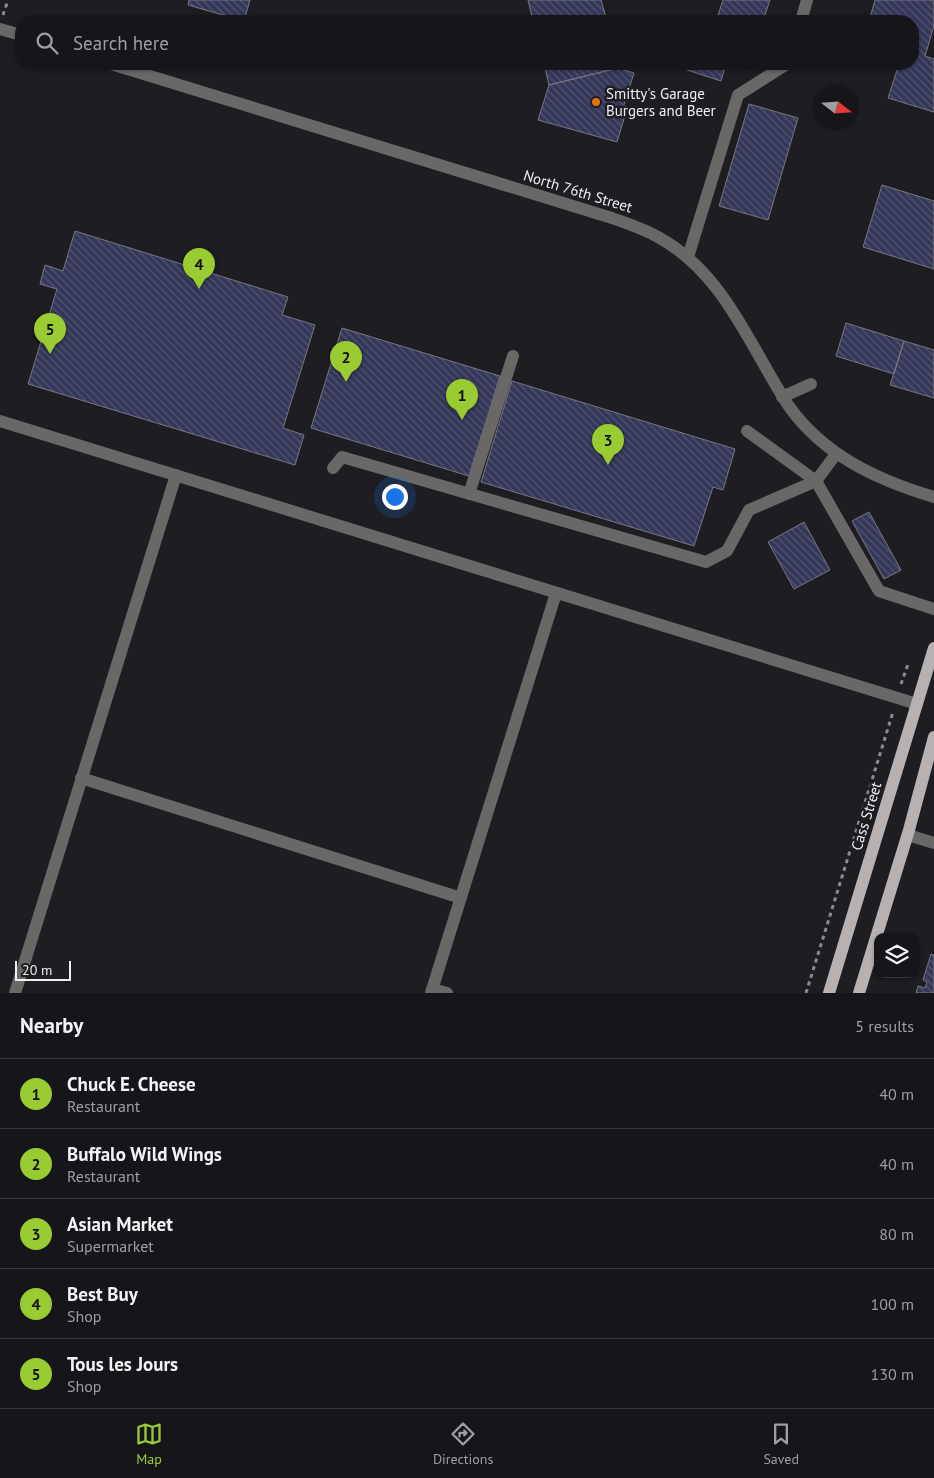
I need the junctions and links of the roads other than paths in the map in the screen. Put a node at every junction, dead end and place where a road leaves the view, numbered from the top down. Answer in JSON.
{"nodes":[{"id":1,"x":807,"y":0,"type":"edge"},
{"id":2,"x":803,"y":15,"type":"edge"},
{"id":3,"x":0,"y":29,"type":"edge"},
{"id":4,"x":15,"y":33,"type":"edge"},
{"id":5,"x":131,"y":70,"type":"edge"},
{"id":6,"x":778,"y":70,"type":"edge"},
{"id":7,"x":688,"y":257,"type":"junction"},
{"id":8,"x":514,"y":356,"type":"dead end"},
{"id":9,"x":811,"y":384,"type":"dead end"},
{"id":10,"x":782,"y":397,"type":"junction"},
{"id":11,"x":0,"y":421,"type":"edge"},
{"id":12,"x":747,"y":431,"type":"dead end"},
{"id":13,"x":836,"y":454,"type":"junction"},
{"id":14,"x":333,"y":468,"type":"dead end"},
{"id":15,"x":176,"y":475,"type":"junction"},
{"id":16,"x":816,"y":482,"type":"junction"},
{"id":17,"x":469,"y":494,"type":"junction"},
{"id":18,"x":934,"y":498,"type":"edge"},
{"id":19,"x":556,"y":593,"type":"junction"},
{"id":20,"x":934,"y":609,"type":"edge"},
{"id":21,"x":934,"y":648,"type":"edge"},
{"id":22,"x":917,"y":704,"type":"junction"},
{"id":23,"x":934,"y":737,"type":"edge"},
{"id":24,"x":81,"y":778,"type":"junction"},
{"id":25,"x":908,"y":835,"type":"junction"},
{"id":26,"x":934,"y":843,"type":"edge"},
{"id":27,"x":461,"y":898,"type":"junction"},
{"id":28,"x":431,"y":991,"type":"edge"},
{"id":29,"x":15,"y":993,"type":"edge"},
{"id":30,"x":447,"y":993,"type":"edge"},
{"id":31,"x":828,"y":993,"type":"edge"},
{"id":32,"x":860,"y":993,"type":"edge"}],
"edges":[{"from":1,"to":2,"type":"street"},
{"from":3,"to":4,"type":"street"},
{"from":5,"to":7,"type":"street","name":"North 76th Street"},
{"from":6,"to":7,"type":"street"},
{"from":7,"to":10,"type":"street","name":"North 76th Street"},
{"from":8,"to":17,"type":"street"},
{"from":9,"to":10,"type":"street"},
{"from":10,"to":13,"type":"street","name":"North 76th Street"},
{"from":11,"to":15,"type":"street"},
{"from":12,"to":16,"type":"street"},
{"from":13,"to":16,"type":"street"},
{"from":13,"to":18,"type":"street","name":"North 76th Street"},
{"from":14,"to":17,"type":"street"},
{"from":15,"to":19,"type":"street"},
{"from":15,"to":24,"type":"street"},
{"from":16,"to":17,"type":"street"},
{"from":16,"to":20,"type":"street"},
{"from":19,"to":22,"type":"street"},
{"from":19,"to":27,"type":"street"},
{"from":21,"to":22,"type":"main road","name":"Cass Street"},
{"from":22,"to":31,"type":"main road","name":"Cass Street"},
{"from":23,"to":25,"type":"main road"},
{"from":24,"to":27,"type":"street"},
{"from":24,"to":29,"type":"street"},
{"from":25,"to":26,"type":"street"},
{"from":25,"to":32,"type":"main road"},
{"from":27,"to":28,"type":"street"},
{"from":28,"to":30,"type":"street"}]}
